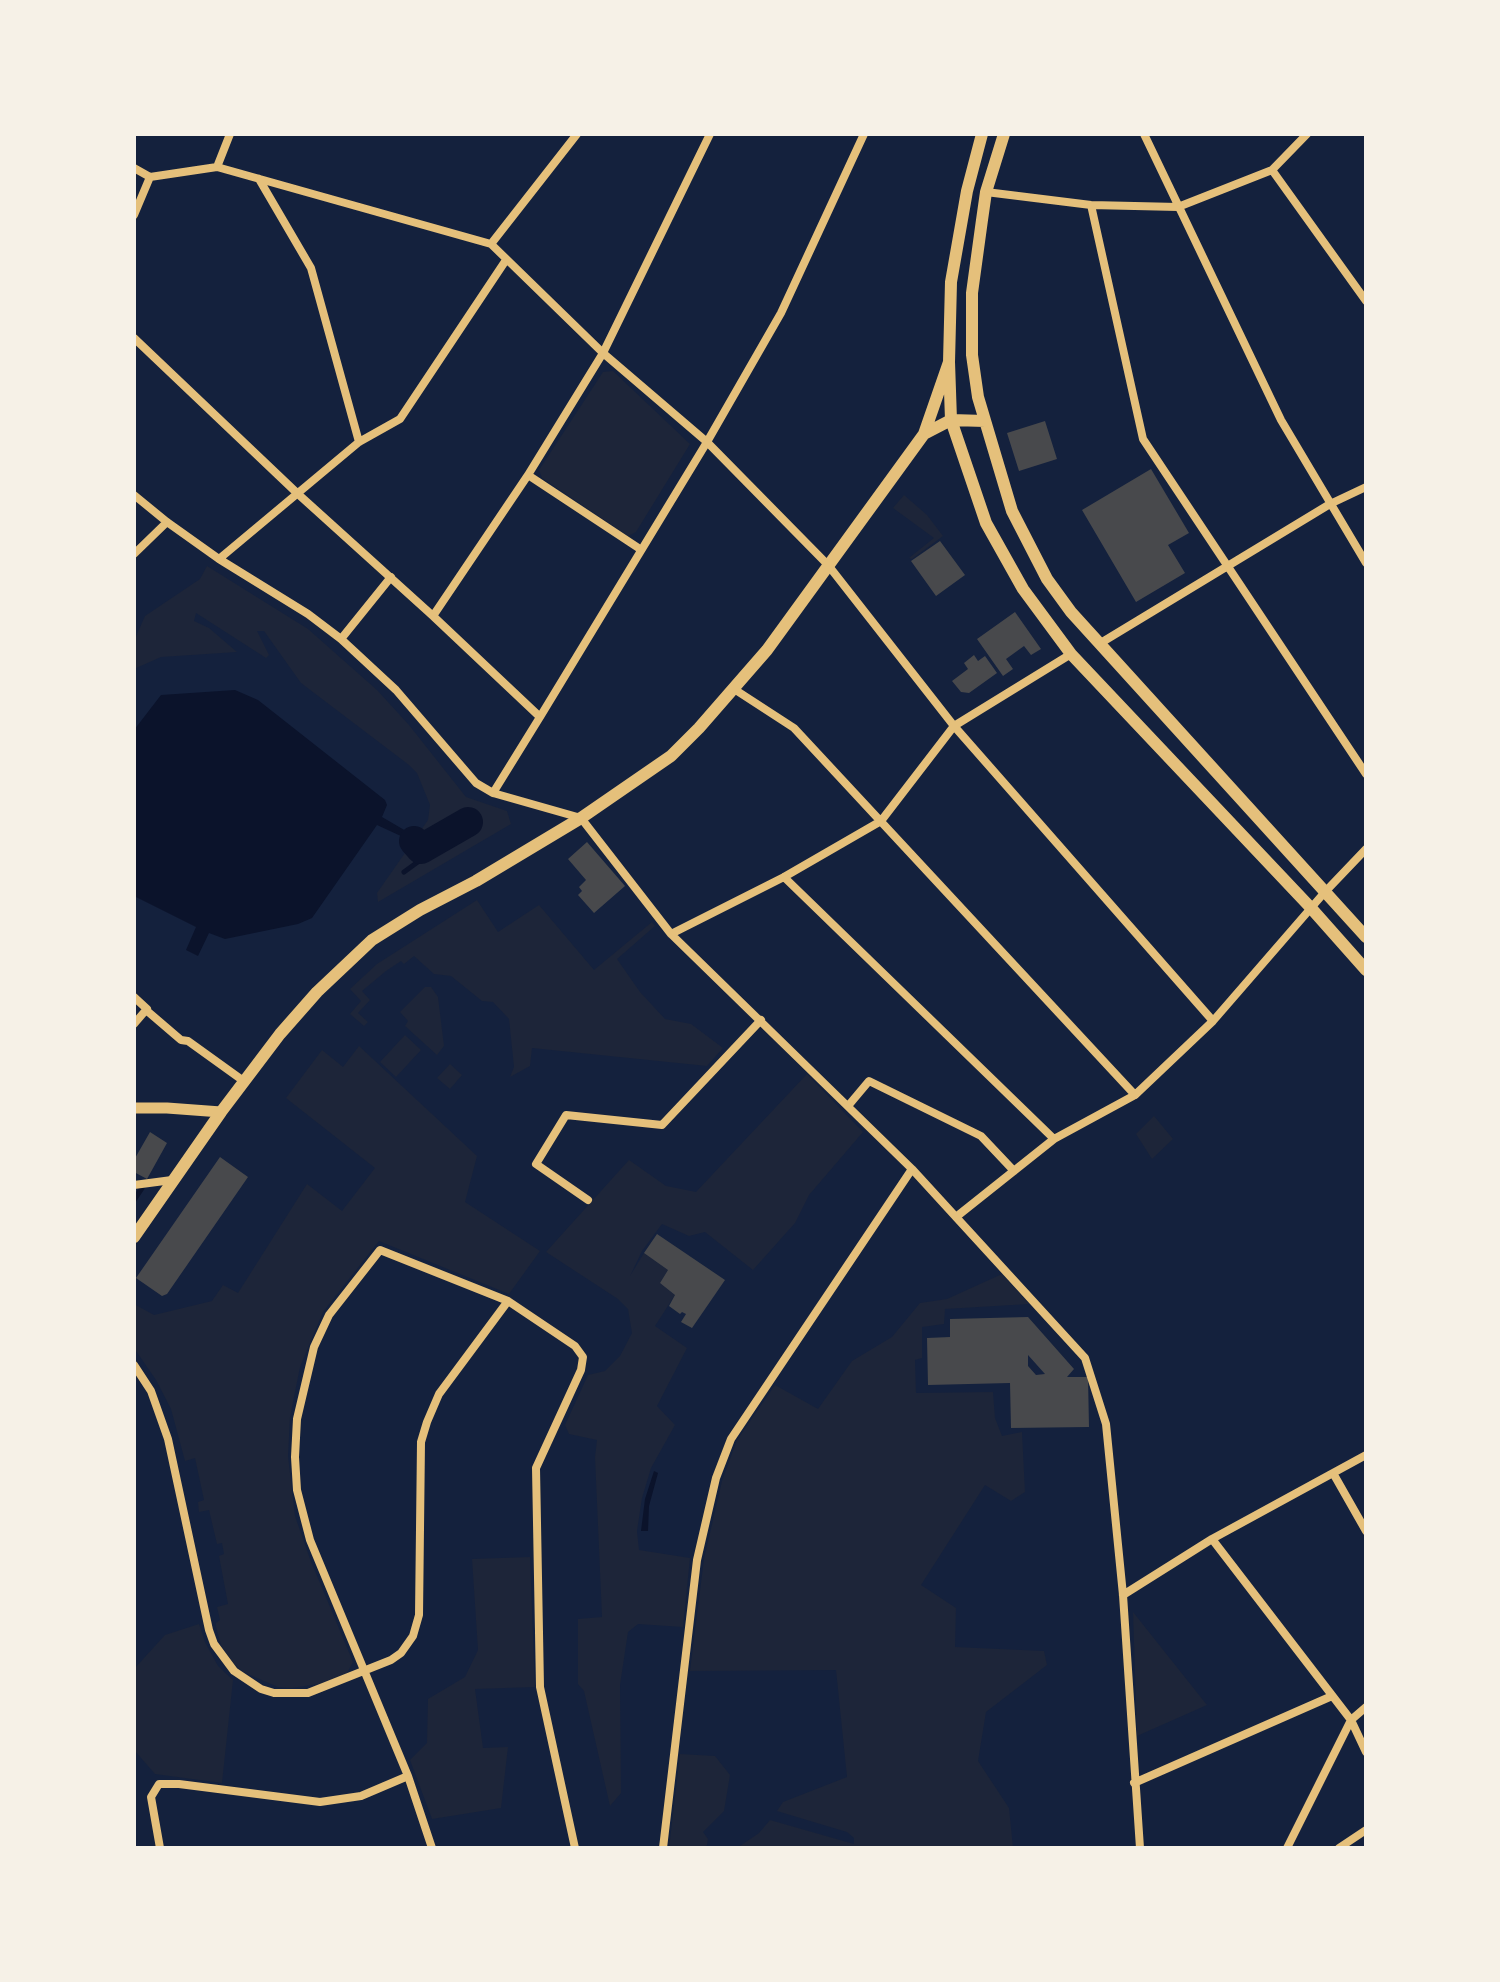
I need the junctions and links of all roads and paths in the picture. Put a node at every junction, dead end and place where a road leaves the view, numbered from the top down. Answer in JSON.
{"nodes":[{"id":1,"x":230,"y":134,"type":"edge"},
{"id":2,"x":710,"y":134,"type":"edge"},
{"id":3,"x":864,"y":134,"type":"edge"},
{"id":4,"x":982,"y":134,"type":"edge"},
{"id":5,"x":1004,"y":134,"type":"edge"},
{"id":6,"x":1144,"y":134,"type":"edge"},
{"id":7,"x":1307,"y":134,"type":"edge"},
{"id":8,"x":574,"y":135,"type":"edge"},
{"id":9,"x":217,"y":167,"type":"junction"},
{"id":10,"x":134,"y":168,"type":"edge"},
{"id":11,"x":1272,"y":170,"type":"junction"},
{"id":12,"x":150,"y":177,"type":"junction"},
{"id":13,"x":259,"y":179,"type":"junction"},
{"id":14,"x":986,"y":192,"type":"junction"},
{"id":15,"x":1091,"y":205,"type":"junction"},
{"id":16,"x":1178,"y":207,"type":"junction"},
{"id":17,"x":134,"y":215,"type":"edge"},
{"id":18,"x":491,"y":244,"type":"junction"},
{"id":19,"x":506,"y":260,"type":"junction"},
{"id":20,"x":1366,"y":301,"type":"edge"},
{"id":21,"x":134,"y":338,"type":"edge"},
{"id":22,"x":603,"y":353,"type":"junction"},
{"id":23,"x":949,"y":362,"type":"junction"},
{"id":24,"x":951,"y":420,"type":"junction"},
{"id":25,"x":985,"y":421,"type":"junction"},
{"id":26,"x":924,"y":434,"type":"junction"},
{"id":27,"x":359,"y":442,"type":"junction"},
{"id":28,"x":707,"y":442,"type":"junction"},
{"id":29,"x":528,"y":475,"type":"junction"},
{"id":30,"x":1366,"y":487,"type":"edge"},
{"id":31,"x":298,"y":494,"type":"junction"},
{"id":32,"x":134,"y":495,"type":"edge"},
{"id":33,"x":1330,"y":504,"type":"junction"},
{"id":34,"x":167,"y":522,"type":"junction"},
{"id":35,"x":640,"y":549,"type":"junction"},
{"id":36,"x":134,"y":554,"type":"edge"},
{"id":37,"x":219,"y":559,"type":"junction"},
{"id":38,"x":1366,"y":563,"type":"edge"},
{"id":39,"x":828,"y":565,"type":"junction"},
{"id":40,"x":1227,"y":565,"type":"junction"},
{"id":41,"x":391,"y":577,"type":"junction"},
{"id":42,"x":433,"y":616,"type":"junction"},
{"id":43,"x":341,"y":639,"type":"junction"},
{"id":44,"x":1099,"y":644,"type":"junction"},
{"id":45,"x":1071,"y":654,"type":"junction"},
{"id":46,"x":734,"y":689,"type":"junction"},
{"id":47,"x":540,"y":717,"type":"junction"},
{"id":48,"x":954,"y":726,"type":"junction"},
{"id":49,"x":1366,"y":774,"type":"edge"},
{"id":50,"x":493,"y":793,"type":"junction"},
{"id":51,"x":581,"y":818,"type":"junction"},
{"id":52,"x":881,"y":821,"type":"junction"},
{"id":53,"x":1366,"y":849,"type":"edge"},
{"id":54,"x":784,"y":877,"type":"junction"},
{"id":55,"x":1324,"y":893,"type":"junction"},
{"id":56,"x":1311,"y":908,"type":"junction"},
{"id":57,"x":671,"y":934,"type":"junction"},
{"id":58,"x":1366,"y":937,"type":"edge"},
{"id":59,"x":1366,"y":970,"type":"edge"},
{"id":60,"x":134,"y":997,"type":"edge"},
{"id":61,"x":146,"y":1010,"type":"junction"},
{"id":62,"x":761,"y":1020,"type":"junction"},
{"id":63,"x":1213,"y":1021,"type":"junction"},
{"id":64,"x":134,"y":1024,"type":"edge"},
{"id":65,"x":245,"y":1082,"type":"junction"},
{"id":66,"x":1135,"y":1095,"type":"junction"},
{"id":67,"x":848,"y":1106,"type":"junction"},
{"id":68,"x":134,"y":1108,"type":"edge"},
{"id":69,"x":221,"y":1112,"type":"junction"},
{"id":70,"x":1054,"y":1139,"type":"junction"},
{"id":71,"x":912,"y":1169,"type":"junction"},
{"id":72,"x":1014,"y":1171,"type":"junction"},
{"id":73,"x":172,"y":1180,"type":"junction"},
{"id":74,"x":134,"y":1185,"type":"edge"},
{"id":75,"x":588,"y":1200,"type":"dead end"},
{"id":76,"x":956,"y":1217,"type":"junction"},
{"id":77,"x":134,"y":1237,"type":"edge"},
{"id":78,"x":508,"y":1301,"type":"junction"},
{"id":79,"x":134,"y":1365,"type":"edge"},
{"id":80,"x":1366,"y":1455,"type":"edge"},
{"id":81,"x":1333,"y":1473,"type":"junction"},
{"id":82,"x":1366,"y":1531,"type":"edge"},
{"id":83,"x":1212,"y":1539,"type":"junction"},
{"id":84,"x":1123,"y":1595,"type":"junction"},
{"id":85,"x":364,"y":1673,"type":"junction"},
{"id":86,"x":1332,"y":1696,"type":"junction"},
{"id":87,"x":1366,"y":1707,"type":"edge"},
{"id":88,"x":1351,"y":1720,"type":"junction"},
{"id":89,"x":1366,"y":1752,"type":"edge"},
{"id":90,"x":408,"y":1776,"type":"junction"},
{"id":91,"x":1134,"y":1783,"type":"junction"},
{"id":92,"x":1366,"y":1830,"type":"edge"},
{"id":93,"x":160,"y":1848,"type":"edge"},
{"id":94,"x":432,"y":1848,"type":"edge"},
{"id":95,"x":575,"y":1848,"type":"edge"},
{"id":96,"x":663,"y":1848,"type":"edge"},
{"id":97,"x":1140,"y":1848,"type":"edge"},
{"id":98,"x":1287,"y":1848,"type":"edge"},
{"id":99,"x":1339,"y":1848,"type":"edge"}],
"edges":[{"from":1,"to":9,"type":"street"},
{"from":2,"to":22,"type":"street"},
{"from":3,"to":28,"type":"street"},
{"from":4,"to":23,"type":"main road"},
{"from":5,"to":14,"type":"main road"},
{"from":6,"to":16,"type":"street"},
{"from":7,"to":11,"type":"street"},
{"from":8,"to":18,"type":"street"},
{"from":9,"to":12,"type":"street"},
{"from":9,"to":13,"type":"street"},
{"from":10,"to":12,"type":"street"},
{"from":11,"to":16,"type":"street"},
{"from":11,"to":20,"type":"street"},
{"from":12,"to":17,"type":"street"},
{"from":13,"to":18,"type":"street"},
{"from":13,"to":27,"type":"street"},
{"from":14,"to":15,"type":"street"},
{"from":14,"to":25,"type":"main road"},
{"from":15,"to":16,"type":"street"},
{"from":15,"to":40,"type":"street"},
{"from":16,"to":33,"type":"street"},
{"from":18,"to":19,"type":"street"},
{"from":19,"to":22,"type":"street"},
{"from":19,"to":27,"type":"street"},
{"from":21,"to":31,"type":"street"},
{"from":22,"to":28,"type":"street"},
{"from":22,"to":29,"type":"street"},
{"from":23,"to":24,"type":"main road"},
{"from":23,"to":26,"type":"main road"},
{"from":24,"to":25,"type":"main road"},
{"from":24,"to":26,"type":"main road"},
{"from":24,"to":45,"type":"main road"},
{"from":25,"to":44,"type":"main road"},
{"from":26,"to":39,"type":"main road"},
{"from":27,"to":31,"type":"street"},
{"from":28,"to":35,"type":"street"},
{"from":28,"to":39,"type":"street"},
{"from":29,"to":35,"type":"street"},
{"from":29,"to":42,"type":"street"},
{"from":30,"to":33,"type":"street"},
{"from":31,"to":37,"type":"street"},
{"from":31,"to":41,"type":"street"},
{"from":32,"to":34,"type":"street"},
{"from":33,"to":38,"type":"street"},
{"from":33,"to":40,"type":"street"},
{"from":34,"to":36,"type":"street"},
{"from":34,"to":37,"type":"street"},
{"from":35,"to":47,"type":"street"},
{"from":37,"to":43,"type":"street"},
{"from":39,"to":46,"type":"main road"},
{"from":39,"to":48,"type":"street"},
{"from":40,"to":44,"type":"street"},
{"from":40,"to":49,"type":"street"},
{"from":41,"to":42,"type":"street"},
{"from":41,"to":43,"type":"street"},
{"from":42,"to":47,"type":"street"},
{"from":43,"to":50,"type":"street"},
{"from":44,"to":55,"type":"main road"},
{"from":45,"to":48,"type":"street"},
{"from":45,"to":56,"type":"main road"},
{"from":46,"to":51,"type":"main road"},
{"from":46,"to":52,"type":"street"},
{"from":47,"to":50,"type":"street"},
{"from":48,"to":52,"type":"street"},
{"from":48,"to":63,"type":"street"},
{"from":50,"to":51,"type":"street"},
{"from":51,"to":57,"type":"street"},
{"from":51,"to":65,"type":"main road"},
{"from":52,"to":54,"type":"street"},
{"from":52,"to":66,"type":"street"},
{"from":53,"to":55,"type":"street"},
{"from":54,"to":57,"type":"street"},
{"from":54,"to":70,"type":"street"},
{"from":55,"to":56,"type":"street"},
{"from":55,"to":58,"type":"main road"},
{"from":56,"to":59,"type":"main road"},
{"from":56,"to":63,"type":"street"},
{"from":57,"to":62,"type":"street"},
{"from":60,"to":61,"type":"street"},
{"from":61,"to":64,"type":"street"},
{"from":61,"to":65,"type":"street"},
{"from":62,"to":67,"type":"street"},
{"from":62,"to":75,"type":"street"},
{"from":63,"to":66,"type":"street"},
{"from":65,"to":69,"type":"main road"},
{"from":66,"to":70,"type":"street"},
{"from":67,"to":71,"type":"street"},
{"from":67,"to":72,"type":"street"},
{"from":68,"to":69,"type":"street"},
{"from":69,"to":73,"type":"main road"},
{"from":70,"to":72,"type":"street"},
{"from":71,"to":76,"type":"street"},
{"from":71,"to":96,"type":"street"},
{"from":72,"to":76,"type":"street"},
{"from":73,"to":74,"type":"street"},
{"from":73,"to":77,"type":"main road"},
{"from":76,"to":84,"type":"street"},
{"from":78,"to":85,"type":"street"},
{"from":78,"to":85,"type":"street"},
{"from":78,"to":95,"type":"street"},
{"from":79,"to":85,"type":"street"},
{"from":80,"to":81,"type":"street"},
{"from":81,"to":82,"type":"street"},
{"from":81,"to":83,"type":"street"},
{"from":83,"to":84,"type":"street"},
{"from":83,"to":86,"type":"street"},
{"from":84,"to":91,"type":"street"},
{"from":85,"to":90,"type":"street"},
{"from":86,"to":88,"type":"street"},
{"from":86,"to":91,"type":"street"},
{"from":87,"to":88,"type":"street"},
{"from":88,"to":89,"type":"street"},
{"from":88,"to":98,"type":"street"},
{"from":90,"to":93,"type":"street"},
{"from":90,"to":94,"type":"street"},
{"from":91,"to":97,"type":"street"},
{"from":92,"to":99,"type":"street"}]}
